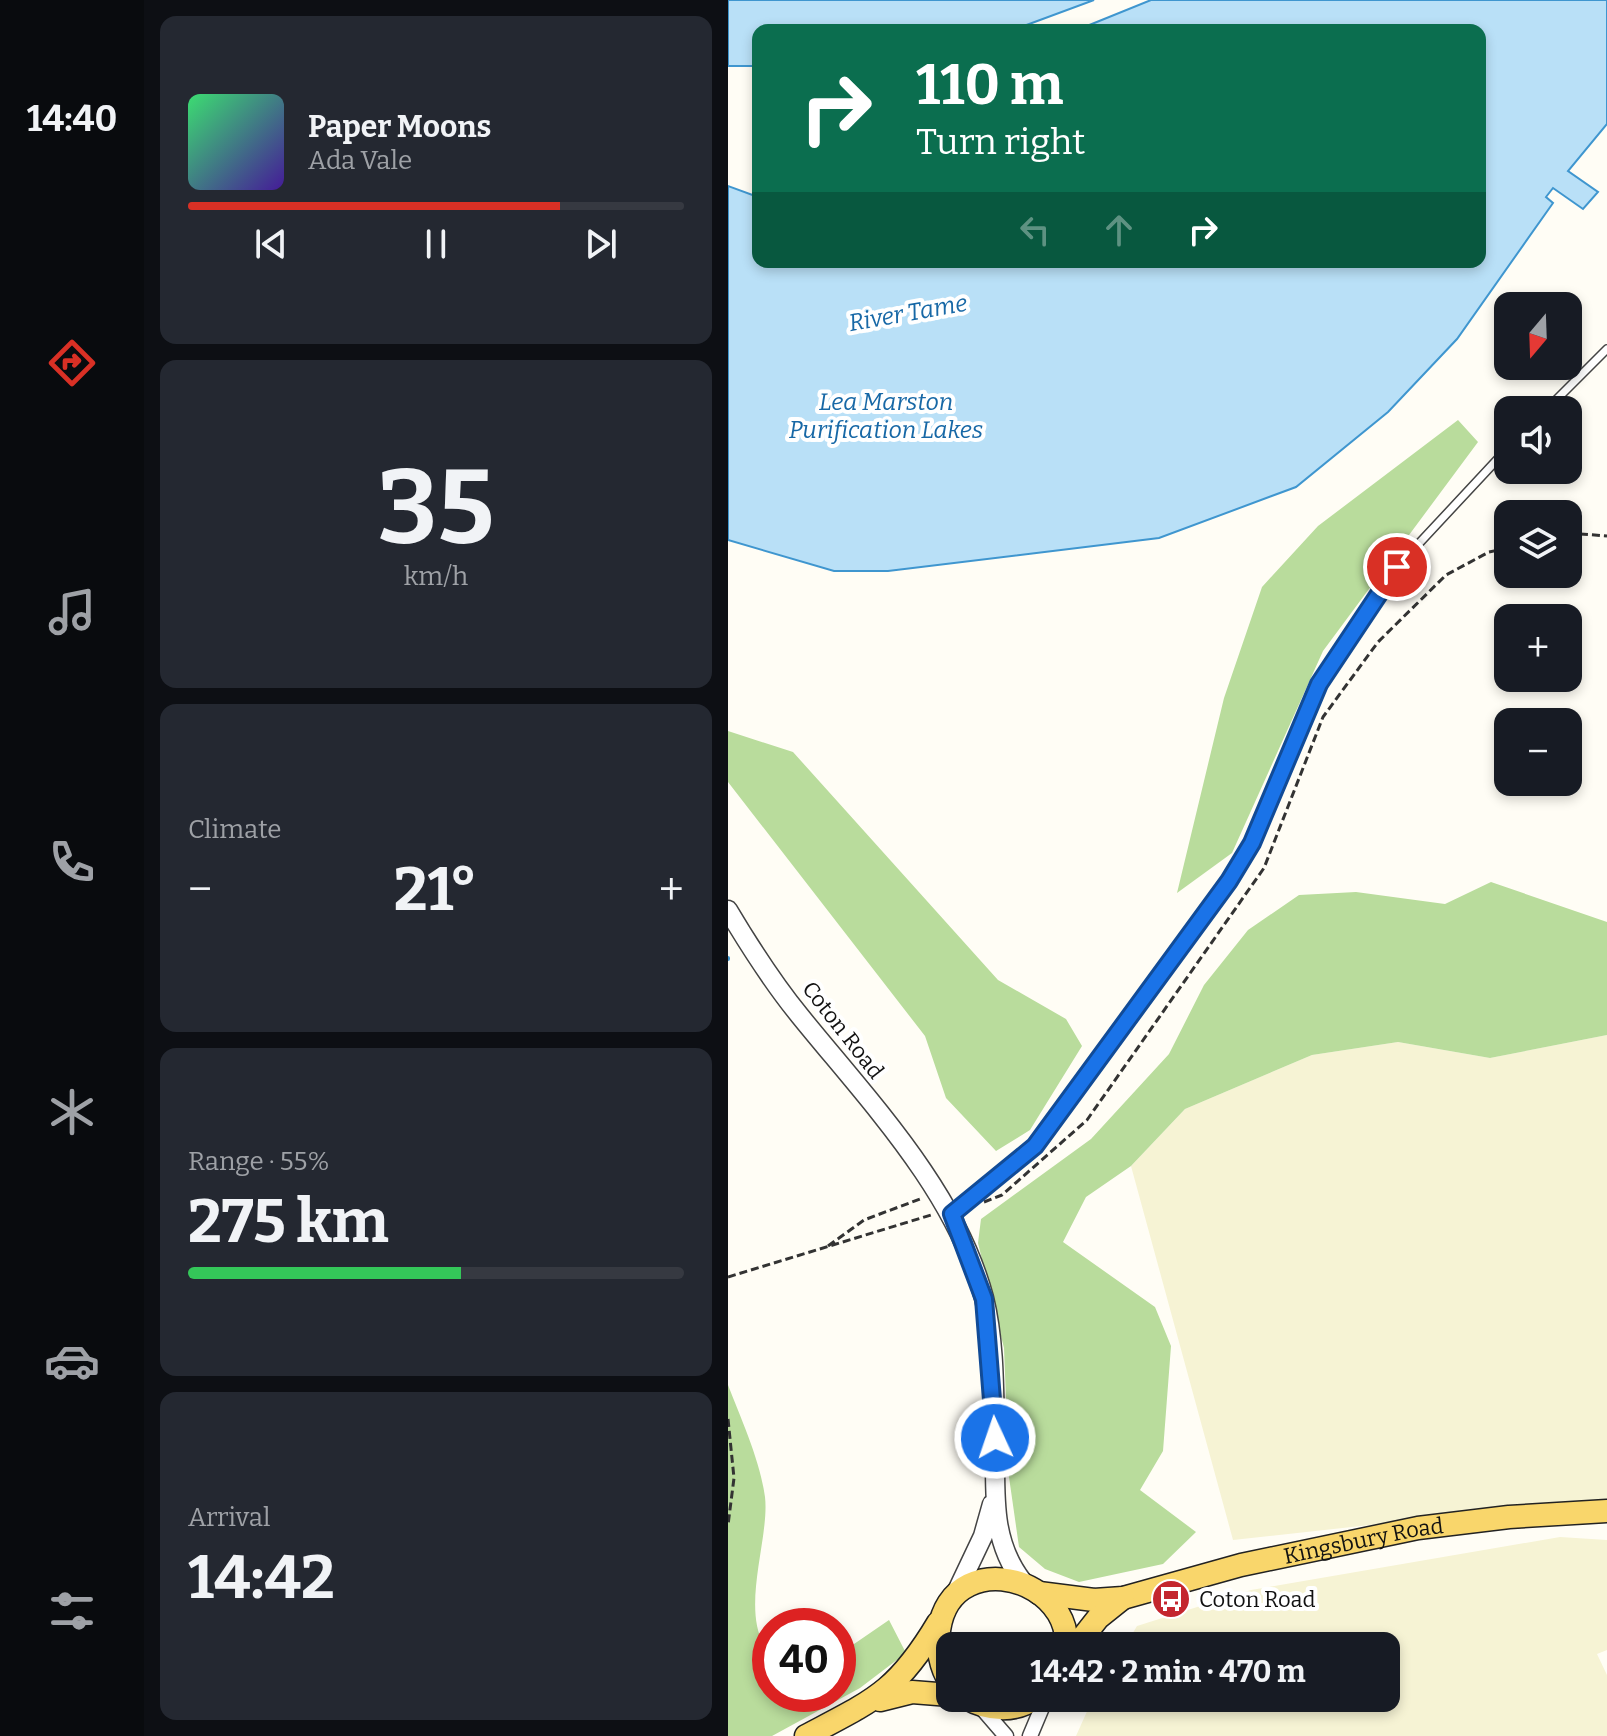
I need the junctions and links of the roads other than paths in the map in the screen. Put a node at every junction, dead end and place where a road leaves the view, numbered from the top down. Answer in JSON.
{"nodes":[{"id":1,"x":1607,"y":349,"type":"edge"},
{"id":2,"x":1560,"y":396,"type":"edge"},
{"id":3,"x":1494,"y":463,"type":"edge"},
{"id":4,"x":728,"y":910,"type":"edge"},
{"id":5,"x":952,"y":1214,"type":"junction"},
{"id":6,"x":994,"y":1497,"type":"junction"},
{"id":7,"x":1607,"y":1511,"type":"edge"},
{"id":8,"x":1031,"y":1588,"type":"junction"},
{"id":9,"x":954,"y":1597,"type":"junction"},
{"id":10,"x":1123,"y":1598,"type":"junction"},
{"id":11,"x":941,"y":1618,"type":"junction"},
{"id":12,"x":940,"y":1632,"type":"edge"},
{"id":13,"x":1063,"y":1632,"type":"edge"},
{"id":14,"x":1087,"y":1632,"type":"edge"},
{"id":15,"x":936,"y":1694,"type":"edge"},
{"id":16,"x":870,"y":1702,"type":"junction"},
{"id":17,"x":982,"y":1712,"type":"edge"},
{"id":18,"x":1040,"y":1712,"type":"edge"},
{"id":19,"x":806,"y":1736,"type":"edge"},
{"id":20,"x":1006,"y":1736,"type":"edge"},
{"id":21,"x":1030,"y":1736,"type":"edge"}],
"edges":[{"from":1,"to":2,"type":"lane"},
{"from":3,"to":5,"type":"lane"},
{"from":4,"to":5,"type":"street","name":"Coton Road"},
{"from":5,"to":6,"type":"street","name":"Coton Road"},
{"from":6,"to":8,"type":"street","name":"Coton Road"},
{"from":6,"to":9,"type":"street","name":"Coton Road"},
{"from":7,"to":10,"type":"main road","name":"Kingsbury Road"},
{"from":8,"to":9,"type":"main road"},
{"from":8,"to":10,"type":"main road"},
{"from":8,"to":13,"type":"main road"},
{"from":9,"to":11,"type":"main road"},
{"from":10,"to":14,"type":"main road"},
{"from":11,"to":12,"type":"main road"},
{"from":11,"to":16,"type":"main road"},
{"from":15,"to":16,"type":"main road"},
{"from":16,"to":19,"type":"main road"},
{"from":17,"to":20,"type":"street"},
{"from":18,"to":21,"type":"street"}]}
